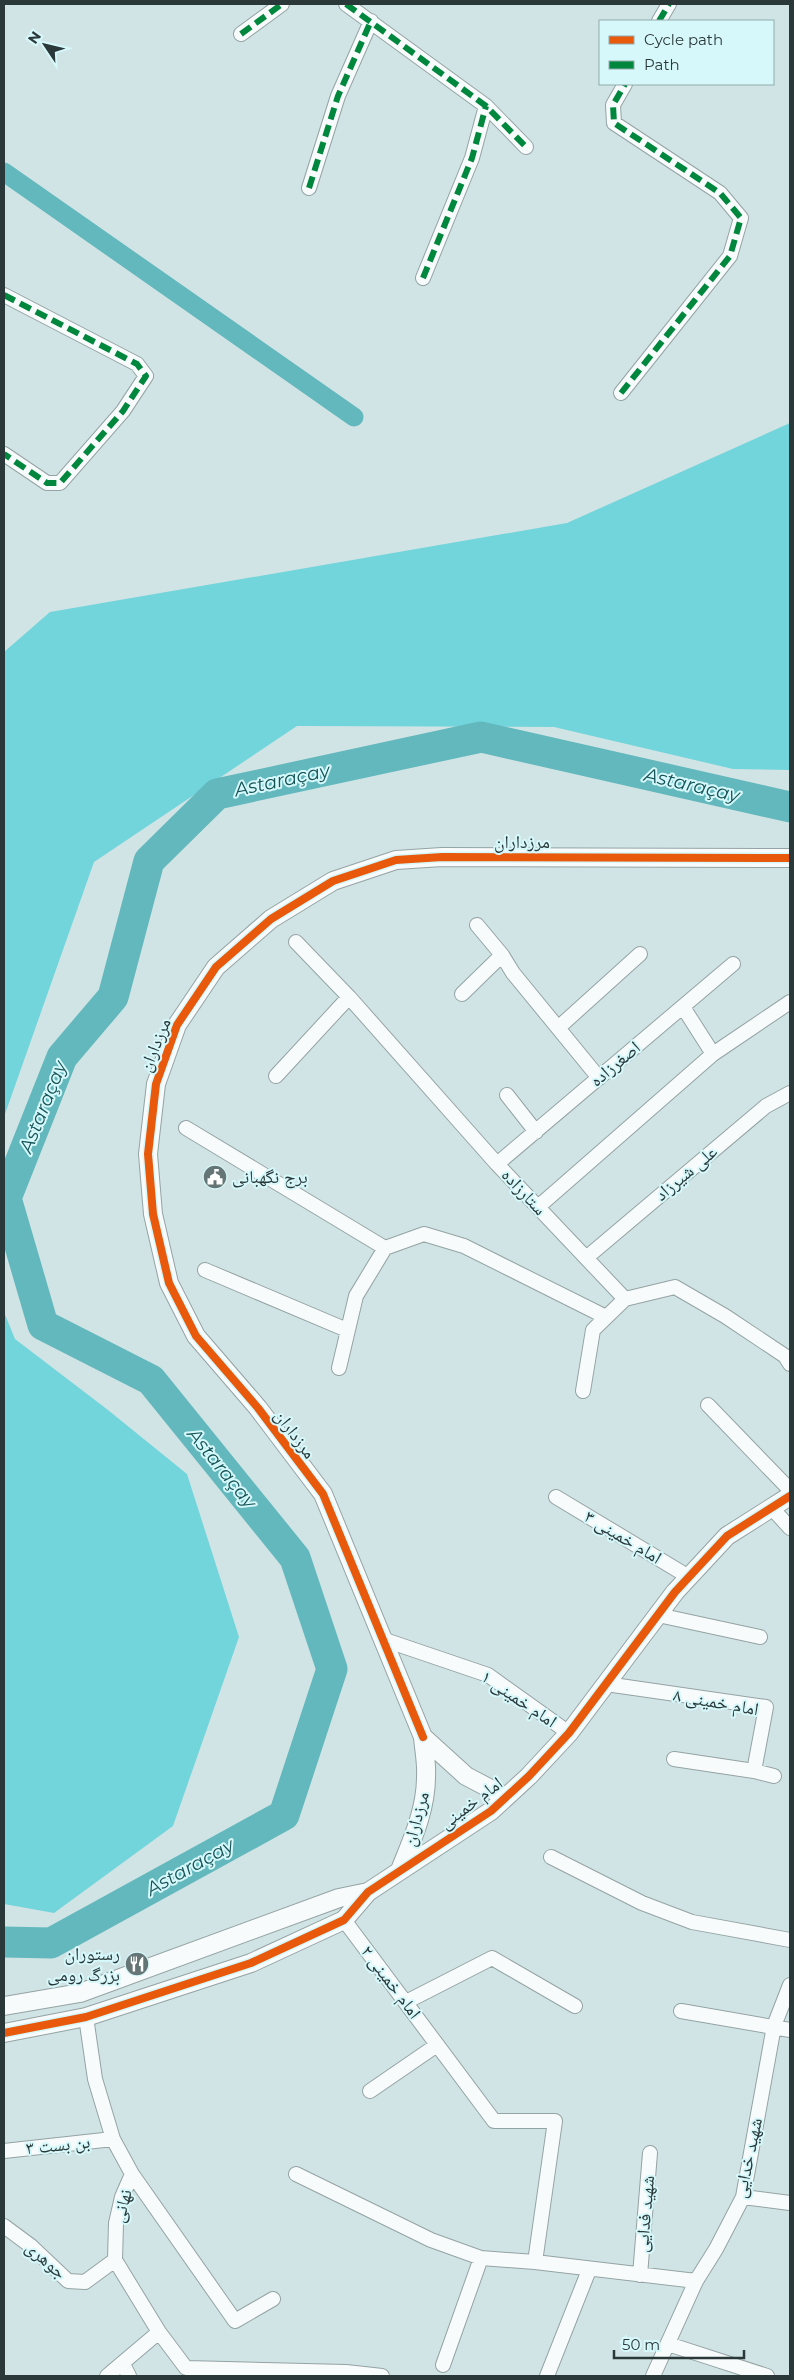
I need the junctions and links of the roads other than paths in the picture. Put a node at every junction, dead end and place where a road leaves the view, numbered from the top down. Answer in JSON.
{"nodes":[{"id":1,"x":282,"y":4,"type":"edge"},
{"id":2,"x":346,"y":4,"type":"edge"},
{"id":3,"x":669,"y":4,"type":"edge"},
{"id":4,"x":660,"y":20,"type":"edge"},
{"id":5,"x":371,"y":21,"type":"junction"},
{"id":6,"x":241,"y":34,"type":"dead end"},
{"id":7,"x":624,"y":85,"type":"edge"},
{"id":8,"x":486,"y":106,"type":"junction"},
{"id":9,"x":526,"y":146,"type":"dead end"},
{"id":10,"x":309,"y":188,"type":"dead end"},
{"id":11,"x":423,"y":278,"type":"dead end"},
{"id":12,"x":4,"y":295,"type":"edge"},
{"id":13,"x":621,"y":393,"type":"dead end"},
{"id":14,"x":4,"y":454,"type":"edge"},
{"id":15,"x":790,"y":858,"type":"edge"},
{"id":16,"x":477,"y":925,"type":"dead end"},
{"id":17,"x":296,"y":942,"type":"dead end"},
{"id":18,"x":640,"y":954,"type":"dead end"},
{"id":19,"x":502,"y":955,"type":"junction"},
{"id":20,"x":733,"y":964,"type":"dead end"},
{"id":21,"x":462,"y":994,"type":"dead end"},
{"id":22,"x":349,"y":997,"type":"junction"},
{"id":23,"x":790,"y":1002,"type":"edge"},
{"id":24,"x":683,"y":1007,"type":"junction"},
{"id":25,"x":558,"y":1028,"type":"junction"},
{"id":26,"x":713,"y":1054,"type":"junction"},
{"id":27,"x":276,"y":1076,"type":"dead end"},
{"id":28,"x":599,"y":1078,"type":"junction"},
{"id":29,"x":790,"y":1093,"type":"edge"},
{"id":30,"x":506,"y":1096,"type":"dead end"},
{"id":31,"x":186,"y":1128,"type":"dead end"},
{"id":32,"x":536,"y":1132,"type":"junction"},
{"id":33,"x":497,"y":1164,"type":"junction"},
{"id":34,"x":538,"y":1207,"type":"junction"},
{"id":35,"x":386,"y":1248,"type":"junction"},
{"id":36,"x":586,"y":1258,"type":"junction"},
{"id":37,"x":205,"y":1270,"type":"dead end"},
{"id":38,"x":625,"y":1299,"type":"junction"},
{"id":39,"x":606,"y":1317,"type":"junction"},
{"id":40,"x":348,"y":1330,"type":"junction"},
{"id":41,"x":790,"y":1364,"type":"edge"},
{"id":42,"x":339,"y":1368,"type":"dead end"},
{"id":43,"x":583,"y":1391,"type":"dead end"},
{"id":44,"x":708,"y":1405,"type":"dead end"},
{"id":45,"x":790,"y":1490,"type":"edge"},
{"id":46,"x":790,"y":1496,"type":"edge"},
{"id":47,"x":556,"y":1497,"type":"dead end"},
{"id":48,"x":770,"y":1508,"type":"junction"},
{"id":49,"x":790,"y":1528,"type":"edge"},
{"id":50,"x":689,"y":1577,"type":"junction"},
{"id":51,"x":658,"y":1615,"type":"junction"},
{"id":52,"x":760,"y":1637,"type":"dead end"},
{"id":53,"x":382,"y":1640,"type":"junction"},
{"id":54,"x":606,"y":1684,"type":"junction"},
{"id":55,"x":569,"y":1733,"type":"junction"},
{"id":56,"x":423,"y":1738,"type":"junction"},
{"id":57,"x":674,"y":1759,"type":"dead end"},
{"id":58,"x":754,"y":1771,"type":"junction"},
{"id":59,"x":774,"y":1776,"type":"dead end"},
{"id":60,"x":506,"y":1797,"type":"junction"},
{"id":61,"x":550,"y":1857,"type":"dead end"},
{"id":62,"x":400,"y":1870,"type":"junction"},
{"id":63,"x":368,"y":1892,"type":"junction"},
{"id":64,"x":344,"y":1920,"type":"junction"},
{"id":65,"x":790,"y":1940,"type":"edge"},
{"id":66,"x":790,"y":1985,"type":"edge"},
{"id":67,"x":80,"y":1992,"type":"junction"},
{"id":68,"x":406,"y":2002,"type":"junction"},
{"id":69,"x":4,"y":2006,"type":"edge"},
{"id":70,"x":575,"y":2006,"type":"dead end"},
{"id":71,"x":680,"y":2011,"type":"dead end"},
{"id":72,"x":86,"y":2017,"type":"junction"},
{"id":73,"x":774,"y":2026,"type":"junction"},
{"id":74,"x":790,"y":2030,"type":"edge"},
{"id":75,"x":4,"y":2033,"type":"edge"},
{"id":76,"x":437,"y":2045,"type":"junction"},
{"id":77,"x":370,"y":2090,"type":"dead end"},
{"id":78,"x":113,"y":2139,"type":"junction"},
{"id":79,"x":4,"y":2150,"type":"edge"},
{"id":80,"x":650,"y":2153,"type":"dead end"},
{"id":81,"x":132,"y":2174,"type":"junction"},
{"id":82,"x":296,"y":2174,"type":"dead end"},
{"id":83,"x":743,"y":2197,"type":"junction"},
{"id":84,"x":790,"y":2203,"type":"edge"},
{"id":85,"x":4,"y":2226,"type":"edge"},
{"id":86,"x":481,"y":2258,"type":"junction"},
{"id":87,"x":115,"y":2260,"type":"junction"},
{"id":88,"x":534,"y":2262,"type":"junction"},
{"id":89,"x":588,"y":2270,"type":"junction"},
{"id":90,"x":640,"y":2275,"type":"junction"},
{"id":91,"x":696,"y":2281,"type":"junction"},
{"id":92,"x":272,"y":2300,"type":"dead end"},
{"id":93,"x":159,"y":2332,"type":"junction"},
{"id":94,"x":668,"y":2344,"type":"junction"},
{"id":95,"x":443,"y":2365,"type":"dead end"},
{"id":96,"x":126,"y":2370,"type":"edge"},
{"id":97,"x":187,"y":2372,"type":"edge"},
{"id":98,"x":107,"y":2376,"type":"edge"},
{"id":99,"x":382,"y":2376,"type":"edge"},
{"id":100,"x":546,"y":2376,"type":"edge"},
{"id":101,"x":654,"y":2376,"type":"edge"},
{"id":102,"x":767,"y":2376,"type":"edge"}],
"edges":[{"from":1,"to":6,"type":"street"},
{"from":2,"to":5,"type":"street"},
{"from":3,"to":4,"type":"street"},
{"from":5,"to":8,"type":"street"},
{"from":5,"to":10,"type":"street"},
{"from":7,"to":13,"type":"street"},
{"from":8,"to":9,"type":"street"},
{"from":8,"to":11,"type":"street"},
{"from":12,"to":14,"type":"street"},
{"from":15,"to":53,"type":"street","name":"مرزداران"},
{"from":16,"to":19,"type":"street"},
{"from":17,"to":22,"type":"street","name":"ستارزاده"},
{"from":18,"to":25,"type":"street"},
{"from":19,"to":21,"type":"street"},
{"from":19,"to":25,"type":"street"},
{"from":20,"to":24,"type":"street","name":"اصغرزاده"},
{"from":22,"to":27,"type":"street"},
{"from":22,"to":33,"type":"street","name":"ستارزاده"},
{"from":23,"to":26,"type":"street"},
{"from":24,"to":26,"type":"street"},
{"from":24,"to":28,"type":"street","name":"اصغرزاده"},
{"from":25,"to":28,"type":"street"},
{"from":26,"to":34,"type":"street"},
{"from":28,"to":32,"type":"street","name":"اصغرزاده"},
{"from":29,"to":36,"type":"street","name":"علی شیرزاد"},
{"from":30,"to":32,"type":"street"},
{"from":31,"to":35,"type":"street"},
{"from":32,"to":33,"type":"street","name":"اصغرزاده"},
{"from":33,"to":34,"type":"street","name":"ستارزاده"},
{"from":34,"to":36,"type":"street","name":"ستارزاده"},
{"from":35,"to":39,"type":"street"},
{"from":35,"to":40,"type":"street"},
{"from":36,"to":38,"type":"street","name":"ستارزاده"},
{"from":37,"to":40,"type":"street"},
{"from":38,"to":39,"type":"street"},
{"from":38,"to":41,"type":"street"},
{"from":39,"to":43,"type":"street"},
{"from":40,"to":42,"type":"street"},
{"from":44,"to":45,"type":"street"},
{"from":46,"to":48,"type":"street","name":"امام خمینی"},
{"from":47,"to":50,"type":"street","name":"امام خمینی ۳"},
{"from":48,"to":49,"type":"street"},
{"from":48,"to":50,"type":"street","name":"امام خمینی"},
{"from":50,"to":51,"type":"street","name":"امام خمینی"},
{"from":51,"to":52,"type":"street"},
{"from":51,"to":54,"type":"street","name":"امام خمینی"},
{"from":53,"to":55,"type":"street","name":"امام خمینی ۱"},
{"from":53,"to":56,"type":"street","name":"مرزداران"},
{"from":54,"to":55,"type":"street","name":"امام خمینی"},
{"from":54,"to":58,"type":"street","name":"امام خمینی ۸"},
{"from":55,"to":60,"type":"street","name":"امام خمینی"},
{"from":56,"to":60,"type":"street","name":"مرزداران"},
{"from":56,"to":62,"type":"street","name":"مرزداران"},
{"from":57,"to":58,"type":"street"},
{"from":58,"to":59,"type":"street"},
{"from":60,"to":62,"type":"street","name":"امام خمینی"},
{"from":61,"to":65,"type":"street"},
{"from":62,"to":63,"type":"street","name":"امام خمینی"},
{"from":63,"to":64,"type":"street","name":"امام خمینی"},
{"from":63,"to":67,"type":"street","name":"امام خمینی"},
{"from":64,"to":68,"type":"street","name":"امام خمینی ۲"},
{"from":64,"to":72,"type":"street","name":"امام خمینی"},
{"from":66,"to":73,"type":"street","name":"شهید خدایی"},
{"from":67,"to":69,"type":"street","name":"امام خمینی"},
{"from":67,"to":72,"type":"street"},
{"from":68,"to":70,"type":"street"},
{"from":68,"to":76,"type":"street","name":"امام خمینی ۲"},
{"from":71,"to":73,"type":"street"},
{"from":72,"to":75,"type":"street","name":"امام خمینی"},
{"from":72,"to":78,"type":"street","name":"نهانی"},
{"from":73,"to":74,"type":"street"},
{"from":73,"to":83,"type":"street","name":"شهید خدایی"},
{"from":76,"to":77,"type":"street"},
{"from":76,"to":88,"type":"street","name":"امام خمینی ۲"},
{"from":78,"to":79,"type":"street","name":"بن بست ۳"},
{"from":78,"to":81,"type":"street","name":"نهانی"},
{"from":80,"to":90,"type":"street","name":"شهید فدایی"},
{"from":81,"to":87,"type":"street","name":"نهانی"},
{"from":81,"to":92,"type":"street"},
{"from":82,"to":86,"type":"street"},
{"from":83,"to":84,"type":"street"},
{"from":83,"to":91,"type":"street","name":"شهید خدایی"},
{"from":85,"to":87,"type":"street","name":"جوهری"},
{"from":86,"to":88,"type":"street"},
{"from":86,"to":95,"type":"street"},
{"from":87,"to":93,"type":"street"},
{"from":88,"to":89,"type":"street"},
{"from":89,"to":90,"type":"street"},
{"from":89,"to":100,"type":"street"},
{"from":90,"to":91,"type":"street"},
{"from":91,"to":94,"type":"street","name":"شهید خدایی"},
{"from":93,"to":96,"type":"street"},
{"from":93,"to":97,"type":"street"},
{"from":94,"to":101,"type":"street","name":"شهید خدایی"},
{"from":94,"to":102,"type":"street"},
{"from":96,"to":98,"type":"street"},
{"from":97,"to":99,"type":"street"}]}
